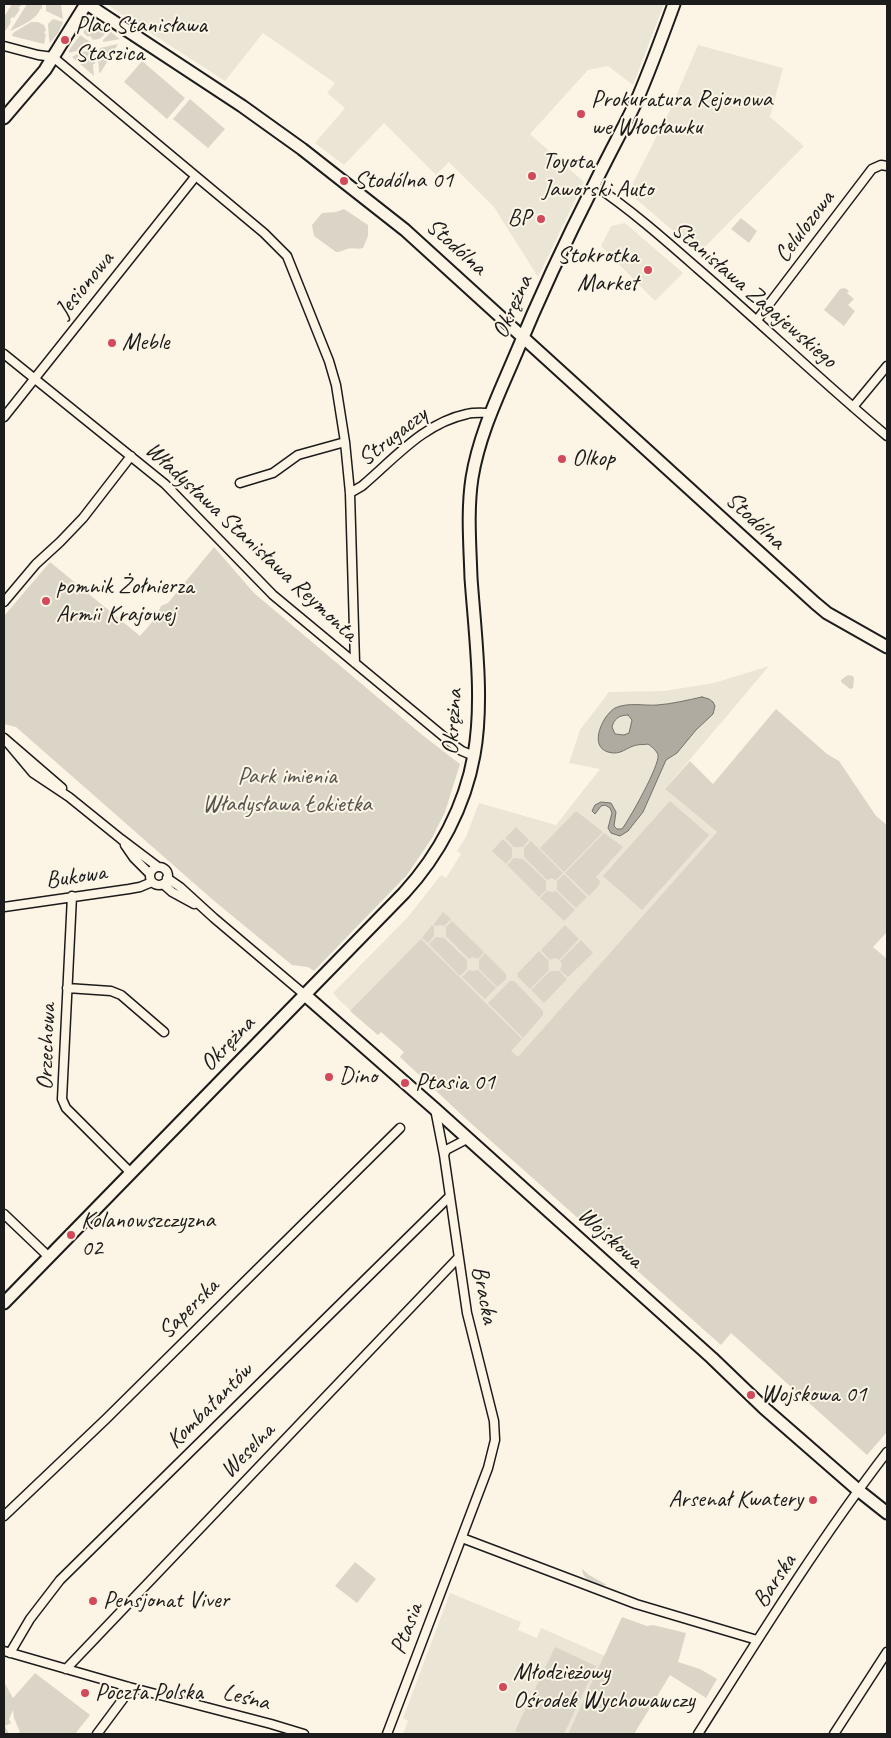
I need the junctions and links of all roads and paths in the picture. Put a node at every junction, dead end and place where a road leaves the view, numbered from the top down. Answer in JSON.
{"nodes":[{"id":1,"x":87,"y":4,"type":"edge"},
{"id":2,"x":674,"y":4,"type":"edge"},
{"id":3,"x":4,"y":46,"type":"edge"},
{"id":4,"x":53,"y":57,"type":"junction"},
{"id":5,"x":4,"y":118,"type":"edge"},
{"id":6,"x":887,"y":166,"type":"edge"},
{"id":7,"x":195,"y":177,"type":"junction"},
{"id":8,"x":594,"y":184,"type":"junction"},
{"id":9,"x":757,"y":320,"type":"junction"},
{"id":10,"x":523,"y":336,"type":"junction"},
{"id":11,"x":4,"y":354,"type":"edge"},
{"id":12,"x":887,"y":366,"type":"edge"},
{"id":13,"x":35,"y":378,"type":"junction"},
{"id":14,"x":853,"y":407,"type":"junction"},
{"id":15,"x":491,"y":413,"type":"junction"},
{"id":16,"x":4,"y":417,"type":"edge"},
{"id":17,"x":887,"y":436,"type":"edge"},
{"id":18,"x":345,"y":442,"type":"junction"},
{"id":19,"x":131,"y":456,"type":"junction"},
{"id":20,"x":240,"y":483,"type":"dead end"},
{"id":21,"x":350,"y":494,"type":"junction"},
{"id":22,"x":4,"y":602,"type":"edge"},
{"id":23,"x":887,"y":648,"type":"edge"},
{"id":24,"x":355,"y":663,"type":"junction"},
{"id":25,"x":6,"y":740,"type":"edge"},
{"id":26,"x":474,"y":756,"type":"junction"},
{"id":27,"x":121,"y":840,"type":"junction"},
{"id":28,"x":158,"y":867,"type":"junction"},
{"id":29,"x":151,"y":878,"type":"junction"},
{"id":30,"x":165,"y":881,"type":"junction"},
{"id":31,"x":72,"y":896,"type":"junction"},
{"id":32,"x":4,"y":906,"type":"edge"},
{"id":33,"x":67,"y":988,"type":"junction"},
{"id":34,"x":305,"y":995,"type":"junction"},
{"id":35,"x":164,"y":1032,"type":"dead end"},
{"id":36,"x":435,"y":1109,"type":"junction"},
{"id":37,"x":400,"y":1128,"type":"dead end"},
{"id":38,"x":467,"y":1139,"type":"junction"},
{"id":39,"x":444,"y":1155,"type":"junction"},
{"id":40,"x":131,"y":1173,"type":"junction"},
{"id":41,"x":449,"y":1197,"type":"junction"},
{"id":42,"x":4,"y":1214,"type":"edge"},
{"id":43,"x":49,"y":1257,"type":"junction"},
{"id":44,"x":458,"y":1258,"type":"junction"},
{"id":45,"x":4,"y":1304,"type":"edge"},
{"id":46,"x":496,"y":1440,"type":"joint"},
{"id":47,"x":887,"y":1452,"type":"edge"},
{"id":48,"x":858,"y":1490,"type":"junction"},
{"id":49,"x":887,"y":1513,"type":"edge"},
{"id":50,"x":4,"y":1516,"type":"edge"},
{"id":51,"x":462,"y":1538,"type":"junction"},
{"id":52,"x":757,"y":1640,"type":"junction"},
{"id":53,"x":7,"y":1652,"type":"edge"},
{"id":54,"x":887,"y":1652,"type":"edge"},
{"id":55,"x":66,"y":1669,"type":"junction"},
{"id":56,"x":129,"y":1688,"type":"junction"},
{"id":57,"x":97,"y":1734,"type":"edge"},
{"id":58,"x":304,"y":1734,"type":"edge"},
{"id":59,"x":387,"y":1734,"type":"edge"},
{"id":60,"x":698,"y":1734,"type":"edge"},
{"id":61,"x":834,"y":1734,"type":"edge"}],
"edges":[{"from":1,"to":4,"type":"street"},
{"from":1,"to":10,"type":"street","name":"Stodólna"},
{"from":2,"to":8,"type":"street","name":"Okrężna"},
{"from":3,"to":4,"type":"street"},
{"from":4,"to":5,"type":"street"},
{"from":4,"to":7,"type":"street"},
{"from":6,"to":9,"type":"street","name":"Celulozowa"},
{"from":7,"to":13,"type":"street","name":"Jesionowa"},
{"from":7,"to":18,"type":"street"},
{"from":8,"to":9,"type":"street","name":"Stanisława Zagajewskiego"},
{"from":8,"to":10,"type":"street","name":"Okrężna"},
{"from":9,"to":14,"type":"street","name":"Stanisława Zagajewskiego"},
{"from":10,"to":15,"type":"street","name":"Okrężna"},
{"from":10,"to":23,"type":"street","name":"Stodólna"},
{"from":11,"to":13,"type":"street","name":"Władysława Stanisława Reymonta"},
{"from":12,"to":14,"type":"street"},
{"from":13,"to":16,"type":"street","name":"Jesionowa"},
{"from":13,"to":19,"type":"street","name":"Władysława Stanisława Reymonta"},
{"from":14,"to":17,"type":"street","name":"Stanisława Zagajewskiego"},
{"from":15,"to":21,"type":"street","name":"Strugaczy"},
{"from":15,"to":26,"type":"street","name":"Okrężna"},
{"from":18,"to":20,"type":"street"},
{"from":18,"to":21,"type":"street"},
{"from":19,"to":22,"type":"street"},
{"from":19,"to":24,"type":"street","name":"Władysława Stanisława Reymonta"},
{"from":21,"to":24,"type":"street"},
{"from":24,"to":26,"type":"street","name":"Władysława Stanisława Reymonta"},
{"from":25,"to":27,"type":"street"},
{"from":26,"to":34,"type":"street","name":"Okrężna"},
{"from":27,"to":28,"type":"street"},
{"from":27,"to":29,"type":"street"},
{"from":28,"to":29,"type":"street"},
{"from":28,"to":30,"type":"street"},
{"from":29,"to":30,"type":"street"},
{"from":29,"to":31,"type":"street","name":"Bukowa"},
{"from":30,"to":34,"type":"street"},
{"from":31,"to":32,"type":"street","name":"Bukowa"},
{"from":31,"to":33,"type":"street","name":"Orzechowa"},
{"from":33,"to":35,"type":"street"},
{"from":33,"to":40,"type":"street","name":"Orzechowa"},
{"from":34,"to":36,"type":"street","name":"Wojskowa"},
{"from":34,"to":40,"type":"street","name":"Okrężna"},
{"from":36,"to":38,"type":"street","name":"Wojskowa"},
{"from":36,"to":39,"type":"street","name":"Bracka"},
{"from":37,"to":50,"type":"street","name":"Saperska"},
{"from":38,"to":39,"type":"street"},
{"from":38,"to":48,"type":"street","name":"Wojskowa"},
{"from":39,"to":41,"type":"street","name":"Bracka"},
{"from":40,"to":43,"type":"street","name":"Okrężna"},
{"from":41,"to":44,"type":"street","name":"Bracka"},
{"from":41,"to":53,"type":"street","name":"Kombatantów"},
{"from":42,"to":43,"type":"street"},
{"from":43,"to":45,"type":"street","name":"Okrężna"},
{"from":44,"to":46,"type":"street","name":"Bracka"},
{"from":44,"to":55,"type":"street","name":"Weselna"},
{"from":46,"to":51,"type":"street","name":"Ptasia"},
{"from":47,"to":48,"type":"street","name":"Barska"},
{"from":48,"to":49,"type":"street","name":"Wojskowa"},
{"from":48,"to":52,"type":"street","name":"Barska"},
{"from":51,"to":52,"type":"street"},
{"from":51,"to":59,"type":"street","name":"Ptasia"},
{"from":52,"to":60,"type":"street","name":"Barska"},
{"from":53,"to":55,"type":"street","name":"Leśna"},
{"from":54,"to":61,"type":"street"},
{"from":55,"to":56,"type":"street","name":"Leśna"},
{"from":56,"to":57,"type":"street"},
{"from":56,"to":58,"type":"street","name":"Leśna"}]}
